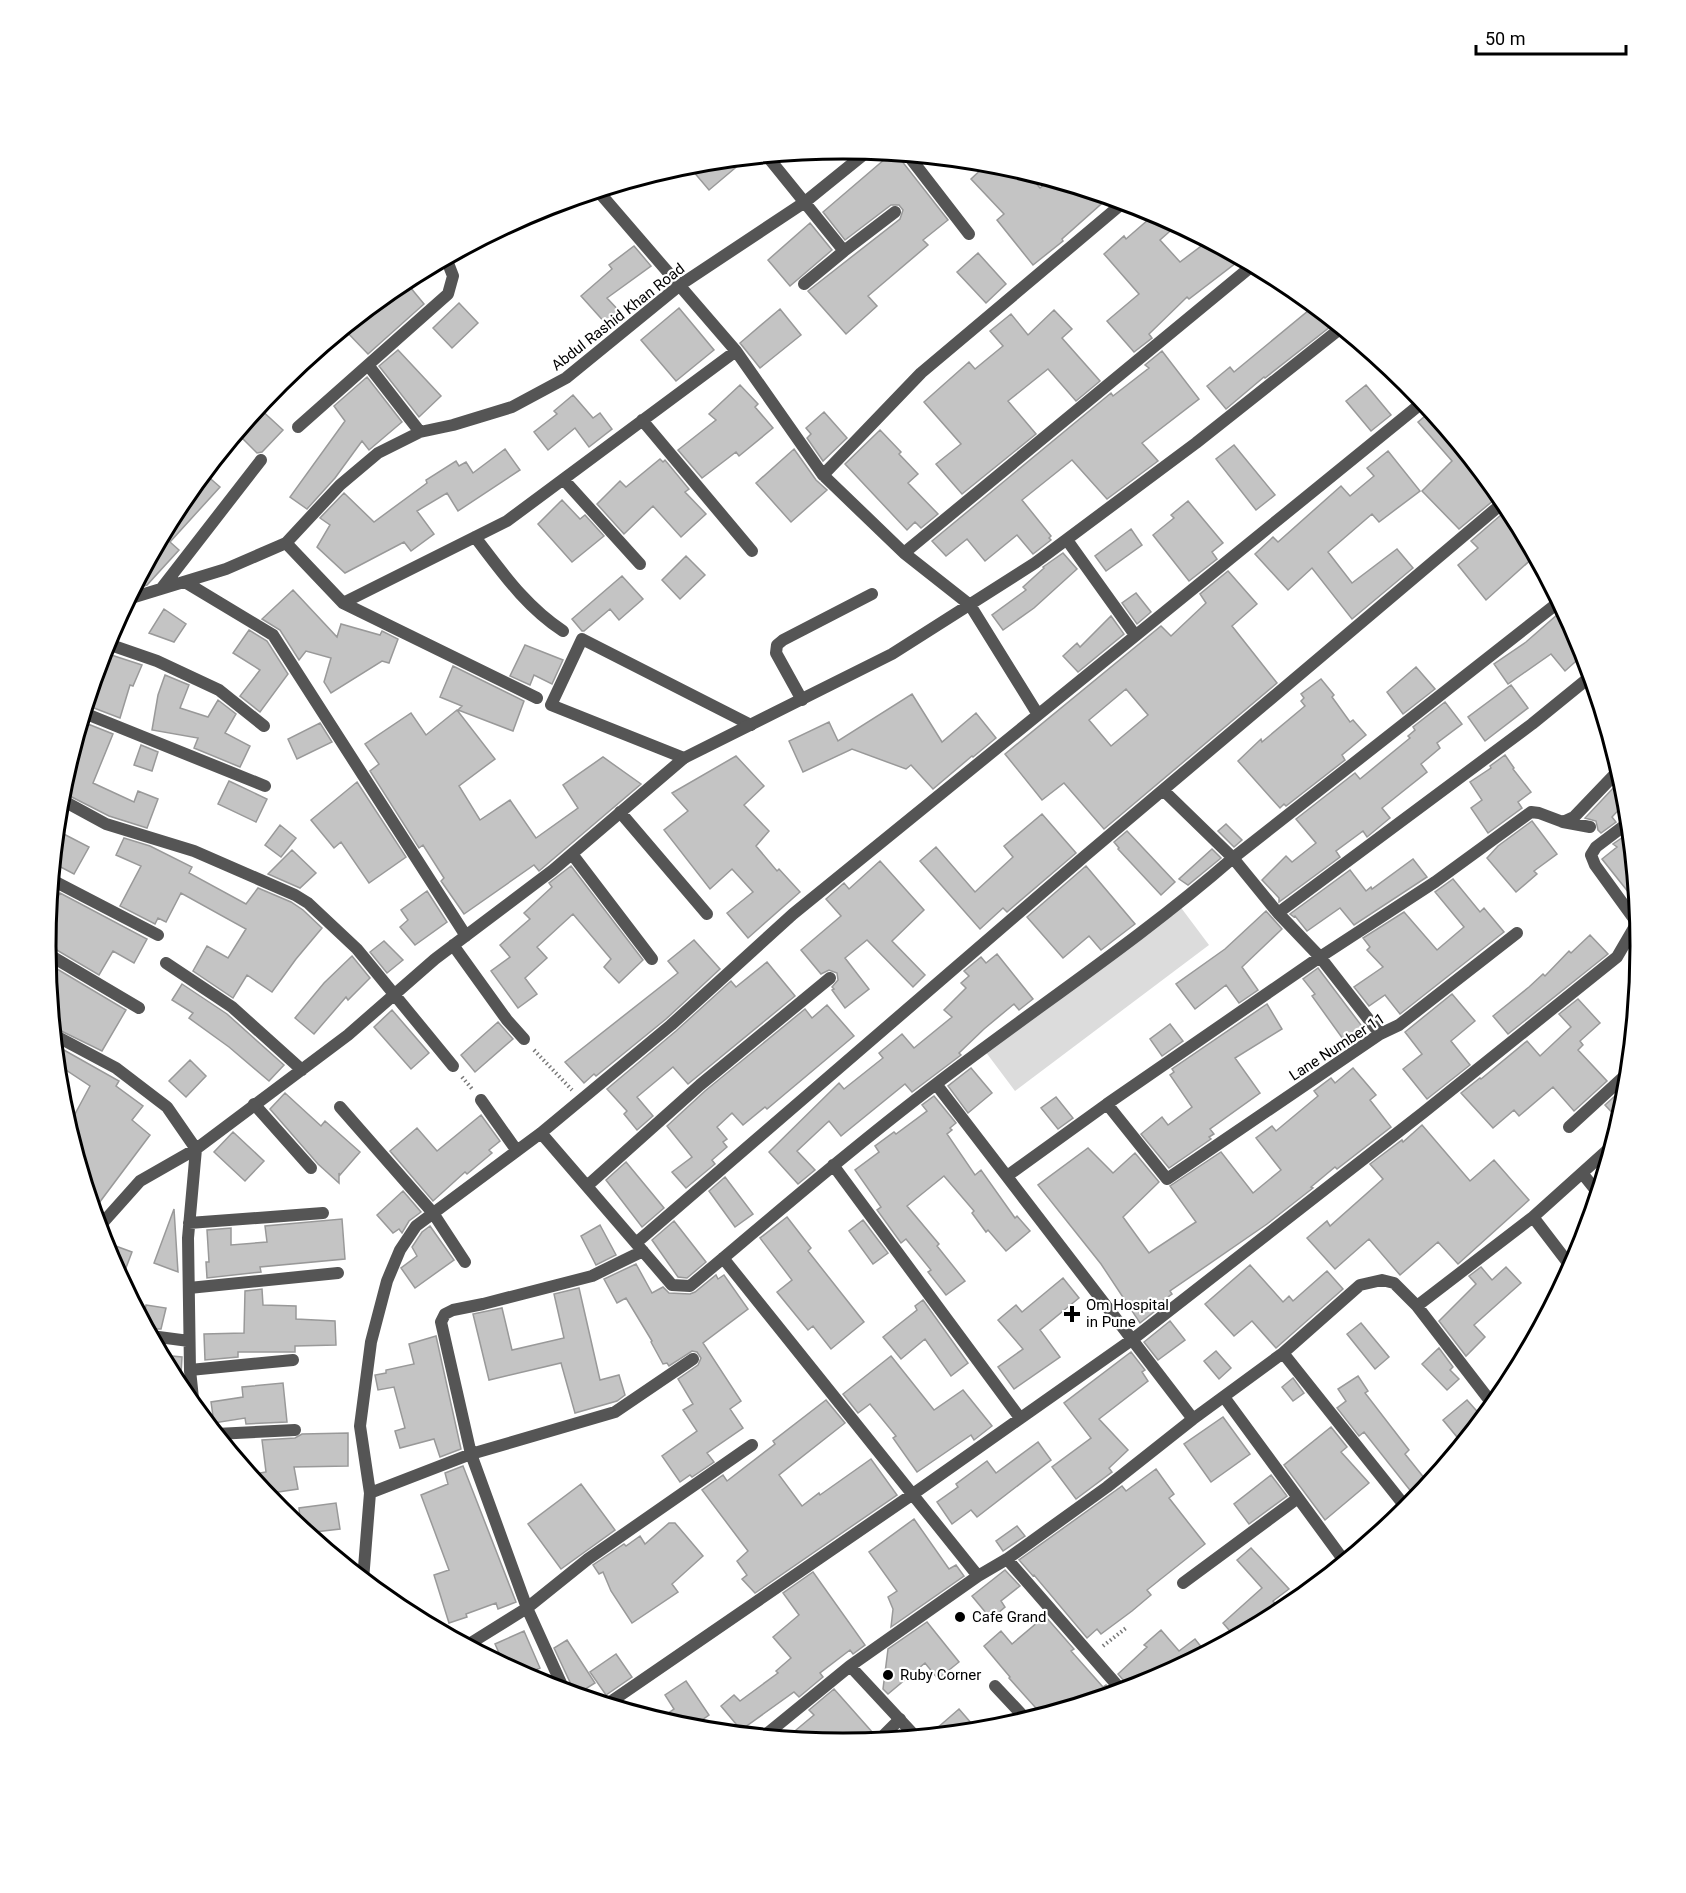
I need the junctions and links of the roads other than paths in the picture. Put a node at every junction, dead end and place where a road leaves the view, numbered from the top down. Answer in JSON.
{"nodes":[{"id":1,"x":857,"y":160,"type":"edge"},
{"id":2,"x":773,"y":163,"type":"edge"},
{"id":3,"x":914,"y":163,"type":"edge"},
{"id":4,"x":603,"y":197,"type":"edge"},
{"id":5,"x":805,"y":202,"type":"junction"},
{"id":6,"x":1116,"y":209,"type":"edge"},
{"id":7,"x":895,"y":212,"type":"dead end"},
{"id":8,"x":969,"y":234,"type":"dead end"},
{"id":9,"x":844,"y":251,"type":"junction"},
{"id":10,"x":449,"y":265,"type":"edge"},
{"id":11,"x":1246,"y":271,"type":"edge"},
{"id":12,"x":804,"y":284,"type":"dead end"},
{"id":13,"x":680,"y":285,"type":"junction"},
{"id":14,"x":1335,"y":333,"type":"edge"},
{"id":15,"x":736,"y":351,"type":"junction"},
{"id":16,"x":368,"y":365,"type":"junction"},
{"id":17,"x":1416,"y":407,"type":"edge"},
{"id":18,"x":642,"y":420,"type":"junction"},
{"id":19,"x":298,"y":427,"type":"dead end"},
{"id":20,"x":420,"y":432,"type":"junction"},
{"id":21,"x":261,"y":460,"type":"dead end"},
{"id":22,"x":823,"y":475,"type":"junction"},
{"id":23,"x":564,"y":480,"type":"junction"},
{"id":24,"x":1497,"y":508,"type":"edge"},
{"id":25,"x":475,"y":537,"type":"junction"},
{"id":26,"x":1067,"y":540,"type":"junction"},
{"id":27,"x":286,"y":543,"type":"junction"},
{"id":28,"x":752,"y":551,"type":"dead end"},
{"id":29,"x":904,"y":553,"type":"junction"},
{"id":30,"x":640,"y":564,"type":"dead end"},
{"id":31,"x":185,"y":582,"type":"junction"},
{"id":32,"x":160,"y":590,"type":"junction"},
{"id":33,"x":872,"y":594,"type":"dead end"},
{"id":34,"x":138,"y":597,"type":"edge"},
{"id":35,"x":344,"y":603,"type":"junction"},
{"id":36,"x":970,"y":605,"type":"junction"},
{"id":37,"x":1553,"y":607,"type":"edge"},
{"id":38,"x":563,"y":631,"type":"dead end"},
{"id":39,"x":1135,"y":635,"type":"junction"},
{"id":40,"x":114,"y":646,"type":"edge"},
{"id":41,"x":1585,"y":681,"type":"edge"},
{"id":42,"x":537,"y":698,"type":"dead end"},
{"id":43,"x":802,"y":700,"type":"junction"},
{"id":44,"x":1037,"y":713,"type":"junction"},
{"id":45,"x":90,"y":716,"type":"edge"},
{"id":46,"x":751,"y":725,"type":"junction"},
{"id":47,"x":264,"y":726,"type":"dead end"},
{"id":48,"x":684,"y":758,"type":"junction"},
{"id":49,"x":1612,"y":778,"type":"edge"},
{"id":50,"x":265,"y":786,"type":"dead end"},
{"id":51,"x":1163,"y":790,"type":"junction"},
{"id":52,"x":69,"y":804,"type":"edge"},
{"id":53,"x":620,"y":812,"type":"junction"},
{"id":54,"x":1563,"y":822,"type":"junction"},
{"id":55,"x":1590,"y":827,"type":"dead end"},
{"id":56,"x":1621,"y":828,"type":"edge"},
{"id":57,"x":572,"y":854,"type":"junction"},
{"id":58,"x":1233,"y":858,"type":"junction"},
{"id":59,"x":58,"y":883,"type":"edge"},
{"id":60,"x":1629,"y":910,"type":"edge"},
{"id":61,"x":1278,"y":913,"type":"junction"},
{"id":62,"x":707,"y":914,"type":"dead end"},
{"id":63,"x":1517,"y":933,"type":"dead end"},
{"id":64,"x":158,"y":935,"type":"dead end"},
{"id":65,"x":466,"y":936,"type":"junction"},
{"id":66,"x":1630,"y":936,"type":"edge"},
{"id":67,"x":453,"y":945,"type":"junction"},
{"id":68,"x":1320,"y":957,"type":"junction"},
{"id":69,"x":56,"y":959,"type":"edge"},
{"id":70,"x":652,"y":959,"type":"dead end"},
{"id":71,"x":166,"y":963,"type":"dead end"},
{"id":72,"x":830,"y":978,"type":"dead end"},
{"id":73,"x":394,"y":995,"type":"junction"},
{"id":74,"x":139,"y":1008,"type":"dead end"},
{"id":75,"x":1380,"y":1034,"type":"junction"},
{"id":76,"x":61,"y":1039,"type":"edge"},
{"id":77,"x":524,"y":1039,"type":"road end"},
{"id":78,"x":453,"y":1066,"type":"road end"},
{"id":79,"x":302,"y":1070,"type":"junction"},
{"id":80,"x":1618,"y":1082,"type":"edge"},
{"id":81,"x":936,"y":1084,"type":"junction"},
{"id":82,"x":481,"y":1100,"type":"road end"},
{"id":83,"x":254,"y":1104,"type":"junction"},
{"id":84,"x":1107,"y":1104,"type":"junction"},
{"id":85,"x":340,"y":1107,"type":"dead end"},
{"id":86,"x":1569,"y":1127,"type":"dead end"},
{"id":87,"x":541,"y":1133,"type":"junction"},
{"id":88,"x":196,"y":1149,"type":"junction"},
{"id":89,"x":517,"y":1151,"type":"junction"},
{"id":90,"x":1603,"y":1154,"type":"edge"},
{"id":91,"x":833,"y":1165,"type":"junction"},
{"id":92,"x":311,"y":1168,"type":"dead end"},
{"id":93,"x":1582,"y":1173,"type":"junction"},
{"id":94,"x":1007,"y":1176,"type":"junction"},
{"id":95,"x":587,"y":1186,"type":"junction"},
{"id":96,"x":1593,"y":1187,"type":"edge"},
{"id":97,"x":323,"y":1213,"type":"dead end"},
{"id":98,"x":433,"y":1214,"type":"junction"},
{"id":99,"x":1533,"y":1217,"type":"junction"},
{"id":100,"x":105,"y":1221,"type":"edge"},
{"id":101,"x":189,"y":1223,"type":"junction"},
{"id":102,"x":639,"y":1247,"type":"junction"},
{"id":103,"x":723,"y":1258,"type":"junction"},
{"id":104,"x":1566,"y":1260,"type":"edge"},
{"id":105,"x":465,"y":1262,"type":"dead end"},
{"id":106,"x":338,"y":1273,"type":"dead end"},
{"id":107,"x":189,"y":1288,"type":"junction"},
{"id":108,"x":1418,"y":1306,"type":"junction"},
{"id":109,"x":159,"y":1337,"type":"edge"},
{"id":110,"x":1133,"y":1339,"type":"junction"},
{"id":111,"x":189,"y":1341,"type":"junction"},
{"id":112,"x":1283,"y":1353,"type":"junction"},
{"id":113,"x":693,"y":1359,"type":"dead end"},
{"id":114,"x":293,"y":1360,"type":"dead end"},
{"id":115,"x":190,"y":1370,"type":"junction"},
{"id":116,"x":192,"y":1390,"type":"edge"},
{"id":117,"x":1224,"y":1397,"type":"junction"},
{"id":118,"x":1488,"y":1398,"type":"edge"},
{"id":119,"x":1020,"y":1418,"type":"junction"},
{"id":120,"x":1193,"y":1419,"type":"junction"},
{"id":121,"x":295,"y":1430,"type":"dead end"},
{"id":122,"x":224,"y":1434,"type":"edge"},
{"id":123,"x":752,"y":1445,"type":"dead end"},
{"id":124,"x":471,"y":1454,"type":"junction"},
{"id":125,"x":370,"y":1492,"type":"junction"},
{"id":126,"x":913,"y":1494,"type":"junction"},
{"id":127,"x":1298,"y":1498,"type":"junction"},
{"id":128,"x":1401,"y":1502,"type":"edge"},
{"id":129,"x":1341,"y":1556,"type":"edge"},
{"id":130,"x":1007,"y":1559,"type":"junction"},
{"id":131,"x":364,"y":1571,"type":"edge"},
{"id":132,"x":978,"y":1576,"type":"junction"},
{"id":133,"x":1183,"y":1582,"type":"dead end"},
{"id":134,"x":527,"y":1608,"type":"junction"},
{"id":135,"x":474,"y":1641,"type":"edge"},
{"id":136,"x":850,"y":1666,"type":"junction"},
{"id":137,"x":560,"y":1681,"type":"edge"},
{"id":138,"x":1116,"y":1684,"type":"edge"},
{"id":139,"x":995,"y":1686,"type":"dead end"},
{"id":140,"x":614,"y":1699,"type":"edge"},
{"id":141,"x":1021,"y":1713,"type":"edge"},
{"id":142,"x":900,"y":1719,"type":"junction"},
{"id":143,"x":771,"y":1730,"type":"edge"},
{"id":144,"x":910,"y":1731,"type":"edge"},
{"id":145,"x":887,"y":1732,"type":"edge"}],
"edges":[{"from":1,"to":5,"type":"street","name":"Abdul Rashid Khan Road"},
{"from":2,"to":5,"type":"street"},
{"from":3,"to":8,"type":"street"},
{"from":4,"to":13,"type":"street"},
{"from":5,"to":9,"type":"street"},
{"from":5,"to":13,"type":"street","name":"Abdul Rashid Khan Road"},
{"from":6,"to":22,"type":"street"},
{"from":7,"to":9,"type":"street"},
{"from":9,"to":12,"type":"street"},
{"from":10,"to":16,"type":"street"},
{"from":11,"to":29,"type":"street"},
{"from":13,"to":15,"type":"street"},
{"from":13,"to":20,"type":"street","name":"Abdul Rashid Khan Road"},
{"from":14,"to":26,"type":"street"},
{"from":15,"to":18,"type":"street"},
{"from":15,"to":22,"type":"street"},
{"from":16,"to":19,"type":"street"},
{"from":16,"to":20,"type":"street"},
{"from":17,"to":39,"type":"street"},
{"from":18,"to":23,"type":"street"},
{"from":18,"to":28,"type":"street"},
{"from":20,"to":27,"type":"street","name":"Abdul Rashid Khan Road"},
{"from":21,"to":32,"type":"street"},
{"from":22,"to":29,"type":"street"},
{"from":23,"to":25,"type":"street"},
{"from":23,"to":30,"type":"street"},
{"from":24,"to":51,"type":"street"},
{"from":25,"to":35,"type":"street"},
{"from":25,"to":38,"type":"street"},
{"from":26,"to":36,"type":"street"},
{"from":26,"to":39,"type":"street"},
{"from":27,"to":31,"type":"street","name":"Abdul Rashid Khan Road"},
{"from":27,"to":35,"type":"street"},
{"from":29,"to":36,"type":"street"},
{"from":31,"to":32,"type":"street","name":"Abdul Rashid Khan Road"},
{"from":31,"to":65,"type":"street"},
{"from":32,"to":34,"type":"street","name":"Abdul Rashid Khan Road"},
{"from":33,"to":43,"type":"street"},
{"from":35,"to":42,"type":"street"},
{"from":36,"to":43,"type":"street"},
{"from":36,"to":44,"type":"street"},
{"from":37,"to":58,"type":"street"},
{"from":39,"to":44,"type":"street"},
{"from":40,"to":47,"type":"street"},
{"from":41,"to":61,"type":"street"},
{"from":43,"to":46,"type":"street"},
{"from":44,"to":87,"type":"street"},
{"from":45,"to":50,"type":"street"},
{"from":46,"to":48,"type":"street"},
{"from":46,"to":48,"type":"street"},
{"from":48,"to":53,"type":"street"},
{"from":49,"to":54,"type":"street"},
{"from":51,"to":58,"type":"street"},
{"from":51,"to":102,"type":"street"},
{"from":52,"to":73,"type":"street"},
{"from":53,"to":57,"type":"street"},
{"from":53,"to":62,"type":"street"},
{"from":54,"to":55,"type":"street"},
{"from":54,"to":68,"type":"street"},
{"from":56,"to":60,"type":"street"},
{"from":57,"to":65,"type":"street"},
{"from":57,"to":70,"type":"street"},
{"from":58,"to":61,"type":"street"},
{"from":58,"to":81,"type":"street"},
{"from":59,"to":64,"type":"street"},
{"from":61,"to":68,"type":"street"},
{"from":63,"to":75,"type":"street","name":"Lane Number 11"},
{"from":65,"to":67,"type":"street"},
{"from":66,"to":110,"type":"street"},
{"from":67,"to":73,"type":"street"},
{"from":67,"to":77,"type":"street"},
{"from":68,"to":75,"type":"street"},
{"from":68,"to":84,"type":"street"},
{"from":69,"to":74,"type":"street"},
{"from":71,"to":79,"type":"street"},
{"from":72,"to":95,"type":"street"},
{"from":73,"to":78,"type":"street"},
{"from":73,"to":79,"type":"street"},
{"from":75,"to":84,"type":"street","name":"Lane Number 11"},
{"from":76,"to":88,"type":"street"},
{"from":79,"to":83,"type":"street"},
{"from":80,"to":86,"type":"street"},
{"from":81,"to":91,"type":"street"},
{"from":81,"to":94,"type":"street"},
{"from":82,"to":89,"type":"street"},
{"from":83,"to":88,"type":"street"},
{"from":83,"to":92,"type":"street"},
{"from":84,"to":94,"type":"street"},
{"from":85,"to":98,"type":"street"},
{"from":87,"to":89,"type":"street"},
{"from":87,"to":95,"type":"street"},
{"from":88,"to":100,"type":"street"},
{"from":88,"to":101,"type":"street"},
{"from":89,"to":98,"type":"street"},
{"from":90,"to":93,"type":"street"},
{"from":91,"to":103,"type":"street"},
{"from":91,"to":119,"type":"street"},
{"from":93,"to":96,"type":"street"},
{"from":93,"to":99,"type":"street"},
{"from":94,"to":110,"type":"street"},
{"from":95,"to":102,"type":"street"},
{"from":97,"to":101,"type":"street"},
{"from":98,"to":105,"type":"street"},
{"from":98,"to":125,"type":"street"},
{"from":99,"to":104,"type":"street"},
{"from":99,"to":108,"type":"street"},
{"from":101,"to":107,"type":"street"},
{"from":102,"to":103,"type":"street"},
{"from":102,"to":124,"type":"street"},
{"from":103,"to":126,"type":"street"},
{"from":106,"to":107,"type":"street"},
{"from":107,"to":111,"type":"street"},
{"from":108,"to":112,"type":"street"},
{"from":108,"to":118,"type":"street"},
{"from":109,"to":111,"type":"street"},
{"from":110,"to":119,"type":"street"},
{"from":110,"to":120,"type":"street"},
{"from":111,"to":115,"type":"street"},
{"from":112,"to":117,"type":"street"},
{"from":112,"to":128,"type":"street"},
{"from":113,"to":124,"type":"street"},
{"from":114,"to":115,"type":"street"},
{"from":115,"to":116,"type":"street"},
{"from":117,"to":120,"type":"street"},
{"from":117,"to":127,"type":"street"},
{"from":119,"to":126,"type":"street"},
{"from":120,"to":130,"type":"street"},
{"from":121,"to":122,"type":"street"},
{"from":123,"to":134,"type":"street"},
{"from":124,"to":125,"type":"street"},
{"from":124,"to":134,"type":"street"},
{"from":125,"to":131,"type":"street"},
{"from":126,"to":132,"type":"street"},
{"from":126,"to":140,"type":"street"},
{"from":127,"to":129,"type":"street"},
{"from":127,"to":133,"type":"street"},
{"from":130,"to":132,"type":"street"},
{"from":130,"to":138,"type":"street"},
{"from":132,"to":136,"type":"street"},
{"from":134,"to":135,"type":"street"},
{"from":134,"to":137,"type":"street"},
{"from":136,"to":142,"type":"street"},
{"from":136,"to":143,"type":"street"},
{"from":139,"to":141,"type":"street"},
{"from":142,"to":144,"type":"street"},
{"from":142,"to":145,"type":"street"}]}
